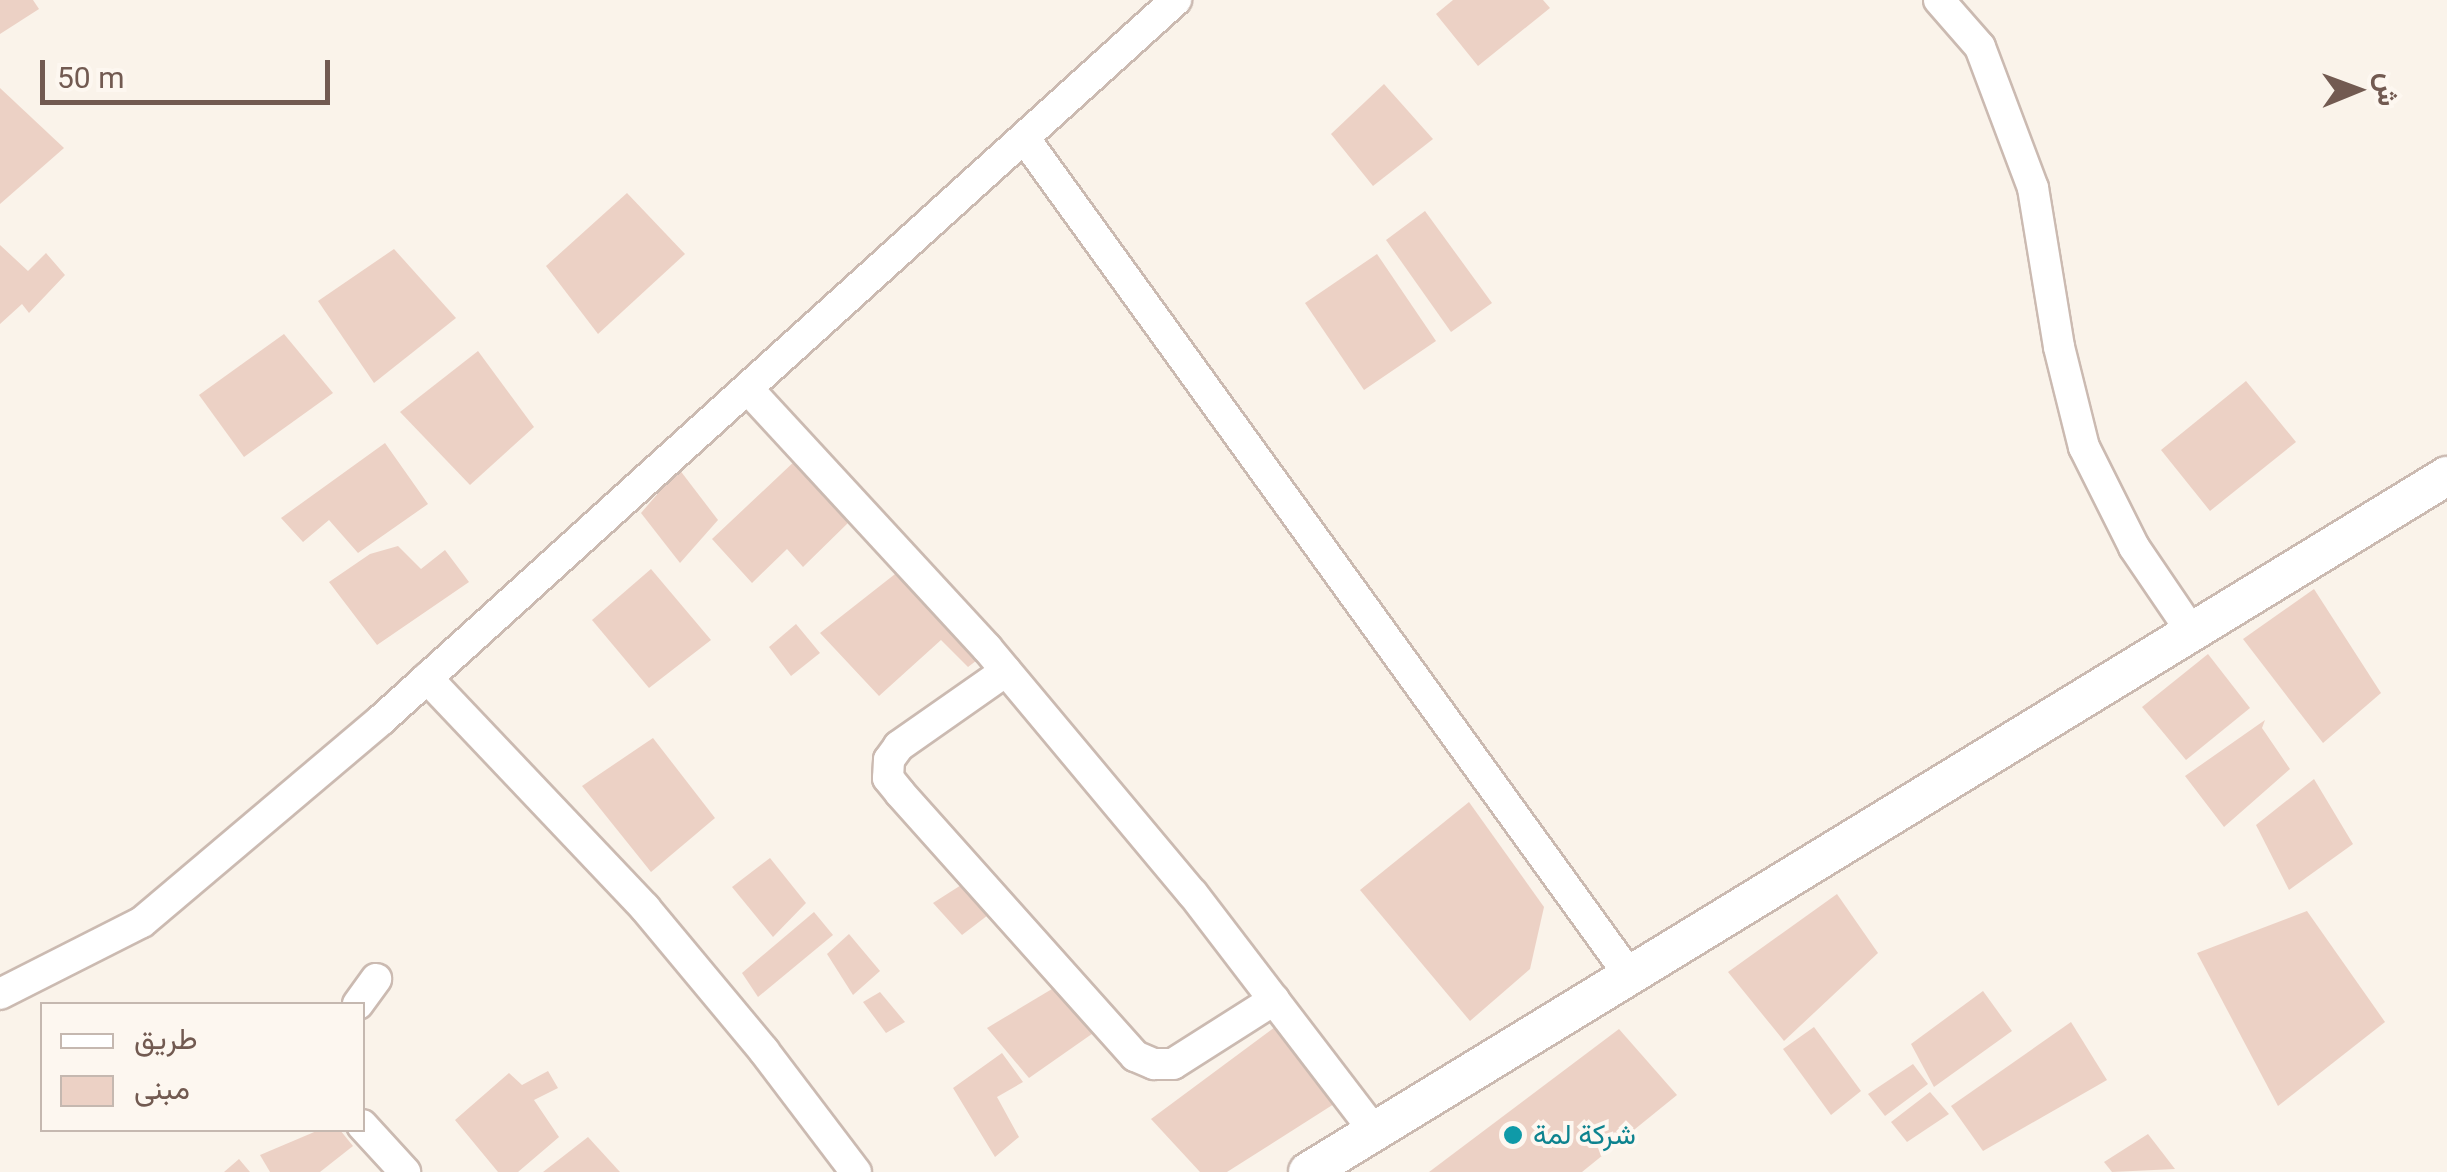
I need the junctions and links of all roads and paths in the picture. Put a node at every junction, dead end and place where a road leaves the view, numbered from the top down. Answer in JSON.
{"nodes":[{"id":1,"x":1176,"y":0,"type":"edge"},
{"id":2,"x":1939,"y":0,"type":"edge"},
{"id":3,"x":1025,"y":139,"type":"junction"},
{"id":4,"x":748,"y":389,"type":"junction"},
{"id":5,"x":2447,"y":476,"type":"edge"},
{"id":6,"x":2190,"y":630,"type":"junction"},
{"id":7,"x":1006,"y":671,"type":"junction"},
{"id":8,"x":427,"y":678,"type":"junction"},
{"id":9,"x":1630,"y":976,"type":"junction"},
{"id":10,"x":376,"y":978,"type":"dead end"},
{"id":11,"x":0,"y":994,"type":"edge"},
{"id":12,"x":1274,"y":1000,"type":"junction"},
{"id":13,"x":359,"y":1002,"type":"edge"},
{"id":14,"x":365,"y":1128,"type":"edge"},
{"id":15,"x":1374,"y":1132,"type":"junction"},
{"id":16,"x":405,"y":1172,"type":"edge"},
{"id":17,"x":856,"y":1172,"type":"edge"},
{"id":18,"x":1308,"y":1172,"type":"edge"}],
"edges":[{"from":1,"to":3,"type":"street"},
{"from":2,"to":6,"type":"street"},
{"from":3,"to":4,"type":"street"},
{"from":3,"to":9,"type":"street"},
{"from":4,"to":7,"type":"street"},
{"from":4,"to":8,"type":"street"},
{"from":5,"to":6,"type":"street"},
{"from":6,"to":9,"type":"street"},
{"from":7,"to":12,"type":"street"},
{"from":7,"to":12,"type":"street"},
{"from":8,"to":11,"type":"street"},
{"from":8,"to":17,"type":"street"},
{"from":9,"to":15,"type":"street"},
{"from":10,"to":13,"type":"street"},
{"from":12,"to":15,"type":"street"},
{"from":14,"to":16,"type":"street"},
{"from":15,"to":18,"type":"street"}]}
